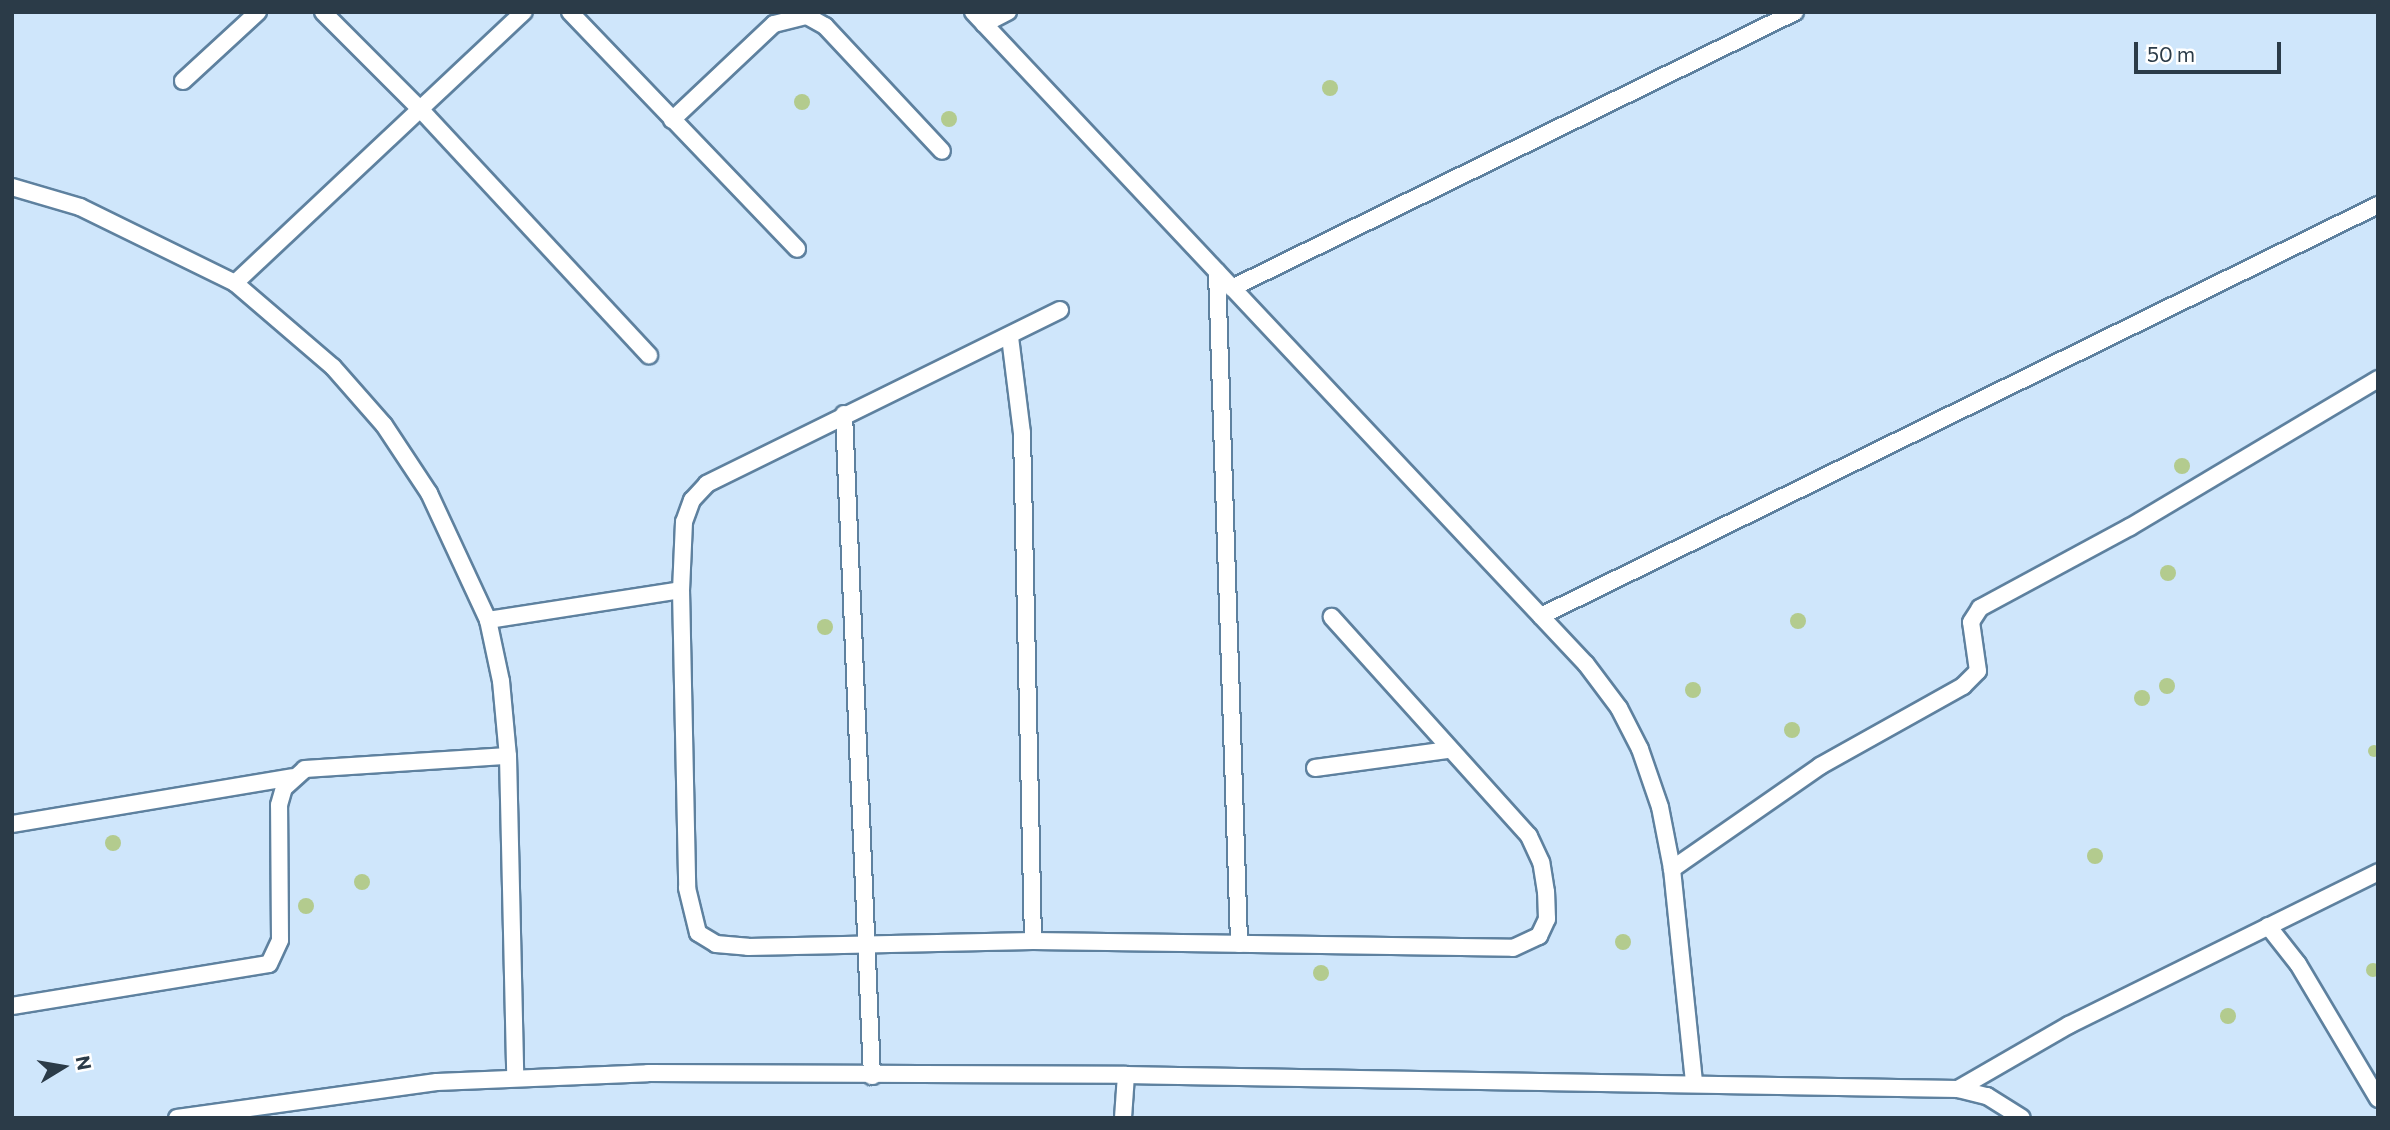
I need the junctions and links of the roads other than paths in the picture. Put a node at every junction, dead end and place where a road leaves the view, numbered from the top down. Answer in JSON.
{"nodes":[{"id":1,"x":258,"y":12,"type":"edge"},
{"id":2,"x":323,"y":12,"type":"edge"},
{"id":3,"x":524,"y":12,"type":"edge"},
{"id":4,"x":570,"y":12,"type":"edge"},
{"id":5,"x":1008,"y":12,"type":"edge"},
{"id":6,"x":1795,"y":12,"type":"edge"},
{"id":7,"x":978,"y":18,"type":"edge"},
{"id":8,"x":183,"y":81,"type":"dead end"},
{"id":9,"x":421,"y":110,"type":"junction"},
{"id":10,"x":673,"y":120,"type":"junction"},
{"id":11,"x":942,"y":150,"type":"dead end"},
{"id":12,"x":12,"y":187,"type":"edge"},
{"id":13,"x":2378,"y":205,"type":"edge"},
{"id":14,"x":797,"y":249,"type":"dead end"},
{"id":15,"x":1217,"y":272,"type":"junction"},
{"id":16,"x":235,"y":283,"type":"junction"},
{"id":17,"x":1232,"y":288,"type":"junction"},
{"id":18,"x":1060,"y":310,"type":"dead end"},
{"id":19,"x":1010,"y":337,"type":"junction"},
{"id":20,"x":649,"y":355,"type":"dead end"},
{"id":21,"x":2378,"y":379,"type":"edge"},
{"id":22,"x":844,"y":414,"type":"junction"},
{"id":23,"x":681,"y":590,"type":"junction"},
{"id":24,"x":1541,"y":616,"type":"junction"},
{"id":25,"x":1332,"y":617,"type":"dead end"},
{"id":26,"x":488,"y":620,"type":"junction"},
{"id":27,"x":1449,"y":750,"type":"junction"},
{"id":28,"x":508,"y":756,"type":"junction"},
{"id":29,"x":1315,"y":768,"type":"dead end"},
{"id":30,"x":292,"y":777,"type":"junction"},
{"id":31,"x":12,"y":824,"type":"edge"},
{"id":32,"x":1672,"y":869,"type":"junction"},
{"id":33,"x":2378,"y":872,"type":"edge"},
{"id":34,"x":2268,"y":926,"type":"junction"},
{"id":35,"x":1033,"y":941,"type":"junction"},
{"id":36,"x":864,"y":943,"type":"junction"},
{"id":37,"x":1239,"y":944,"type":"junction"},
{"id":38,"x":12,"y":1006,"type":"edge"},
{"id":39,"x":515,"y":1075,"type":"junction"},
{"id":40,"x":1126,"y":1075,"type":"junction"},
{"id":41,"x":872,"y":1076,"type":"junction"},
{"id":42,"x":1694,"y":1083,"type":"junction"},
{"id":43,"x":1958,"y":1089,"type":"junction"},
{"id":44,"x":2378,"y":1099,"type":"edge"},
{"id":45,"x":177,"y":1118,"type":"edge"},
{"id":46,"x":1123,"y":1118,"type":"edge"},
{"id":47,"x":2022,"y":1118,"type":"edge"}],
"edges":[{"from":1,"to":8,"type":"street"},
{"from":2,"to":9,"type":"street"},
{"from":3,"to":9,"type":"street"},
{"from":4,"to":10,"type":"street"},
{"from":5,"to":7,"type":"street"},
{"from":6,"to":17,"type":"street"},
{"from":7,"to":15,"type":"street"},
{"from":9,"to":16,"type":"street"},
{"from":9,"to":20,"type":"street"},
{"from":10,"to":11,"type":"street"},
{"from":10,"to":14,"type":"street"},
{"from":12,"to":16,"type":"street"},
{"from":13,"to":24,"type":"street"},
{"from":15,"to":17,"type":"street"},
{"from":15,"to":37,"type":"street"},
{"from":16,"to":26,"type":"street"},
{"from":17,"to":24,"type":"street"},
{"from":18,"to":19,"type":"street"},
{"from":19,"to":22,"type":"street"},
{"from":19,"to":35,"type":"street"},
{"from":21,"to":32,"type":"street"},
{"from":22,"to":23,"type":"street"},
{"from":22,"to":36,"type":"street"},
{"from":23,"to":26,"type":"street"},
{"from":23,"to":36,"type":"street"},
{"from":24,"to":32,"type":"street"},
{"from":25,"to":27,"type":"street"},
{"from":26,"to":28,"type":"street"},
{"from":27,"to":29,"type":"street"},
{"from":27,"to":37,"type":"street"},
{"from":28,"to":30,"type":"street"},
{"from":28,"to":39,"type":"street"},
{"from":30,"to":31,"type":"street"},
{"from":30,"to":38,"type":"street"},
{"from":32,"to":42,"type":"street"},
{"from":33,"to":34,"type":"street"},
{"from":34,"to":43,"type":"street"},
{"from":34,"to":44,"type":"street"},
{"from":35,"to":36,"type":"street"},
{"from":35,"to":37,"type":"street"},
{"from":36,"to":41,"type":"street"},
{"from":39,"to":41,"type":"street"},
{"from":39,"to":45,"type":"street"},
{"from":40,"to":41,"type":"street"},
{"from":40,"to":42,"type":"street"},
{"from":40,"to":46,"type":"street"},
{"from":42,"to":43,"type":"street"},
{"from":43,"to":47,"type":"street"}]}
